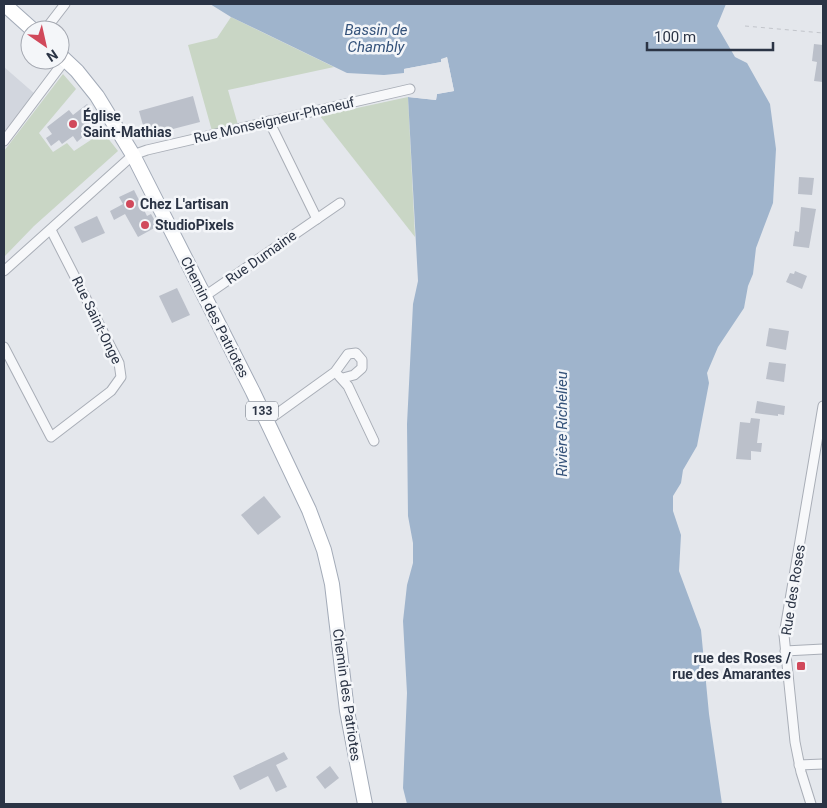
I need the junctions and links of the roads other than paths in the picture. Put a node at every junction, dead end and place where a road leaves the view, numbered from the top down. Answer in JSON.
{"nodes":[{"id":1,"x":4,"y":4,"type":"edge"},
{"id":2,"x":65,"y":4,"type":"edge"},
{"id":3,"x":22,"y":20,"type":"edge"},
{"id":4,"x":53,"y":20,"type":"edge"},
{"id":5,"x":70,"y":66,"type":"edge"},
{"id":6,"x":54,"y":70,"type":"edge"},
{"id":7,"x":410,"y":89,"type":"dead end"},
{"id":8,"x":269,"y":121,"type":"junction"},
{"id":9,"x":4,"y":141,"type":"edge"},
{"id":10,"x":133,"y":155,"type":"junction"},
{"id":11,"x":340,"y":203,"type":"dead end"},
{"id":12,"x":317,"y":219,"type":"junction"},
{"id":13,"x":51,"y":230,"type":"junction"},
{"id":14,"x":4,"y":271,"type":"edge"},
{"id":15,"x":204,"y":296,"type":"junction"},
{"id":16,"x":4,"y":347,"type":"edge"},
{"id":17,"x":335,"y":372,"type":"junction"},
{"id":18,"x":343,"y":378,"type":"junction"},
{"id":19,"x":823,"y":406,"type":"edge"},
{"id":20,"x":267,"y":421,"type":"junction"},
{"id":21,"x":374,"y":441,"type":"dead end"},
{"id":22,"x":823,"y":649,"type":"edge"},
{"id":23,"x":786,"y":651,"type":"junction"},
{"id":24,"x":823,"y":764,"type":"edge"},
{"id":25,"x":799,"y":765,"type":"junction"},
{"id":26,"x":365,"y":804,"type":"edge"},
{"id":27,"x":811,"y":804,"type":"edge"}],
"edges":[{"from":1,"to":3,"type":"main road"},
{"from":2,"to":4,"type":"street"},
{"from":5,"to":10,"type":"main road","name":"Chemin des Patriotes","number":"133"},
{"from":6,"to":9,"type":"street"},
{"from":7,"to":8,"type":"street","name":"Rue Monseigneur-Phaneuf"},
{"from":8,"to":10,"type":"street","name":"Rue Monseigneur-Phaneuf"},
{"from":8,"to":12,"type":"street"},
{"from":10,"to":13,"type":"street","name":"Rue Monseigneur-Phaneuf"},
{"from":10,"to":15,"type":"main road","name":"Chemin des Patriotes","number":"133"},
{"from":11,"to":12,"type":"street","name":"Rue Dumaine"},
{"from":12,"to":15,"type":"street","name":"Rue Dumaine"},
{"from":13,"to":14,"type":"street","name":"Rue Monseigneur-Phaneuf"},
{"from":13,"to":16,"type":"street","name":"Rue Saint-Onge"},
{"from":15,"to":20,"type":"main road","name":"Chemin des Patriotes","number":"133"},
{"from":17,"to":18,"type":"street"},
{"from":17,"to":18,"type":"street"},
{"from":17,"to":20,"type":"street"},
{"from":18,"to":21,"type":"street"},
{"from":19,"to":23,"type":"street","name":"Rue des Roses"},
{"from":20,"to":26,"type":"main road","name":"Chemin des Patriotes","number":"133"},
{"from":22,"to":23,"type":"street"},
{"from":23,"to":25,"type":"street","name":"Rue des Roses"},
{"from":24,"to":25,"type":"street"},
{"from":25,"to":27,"type":"street","name":"Rue des Roses"}]}
